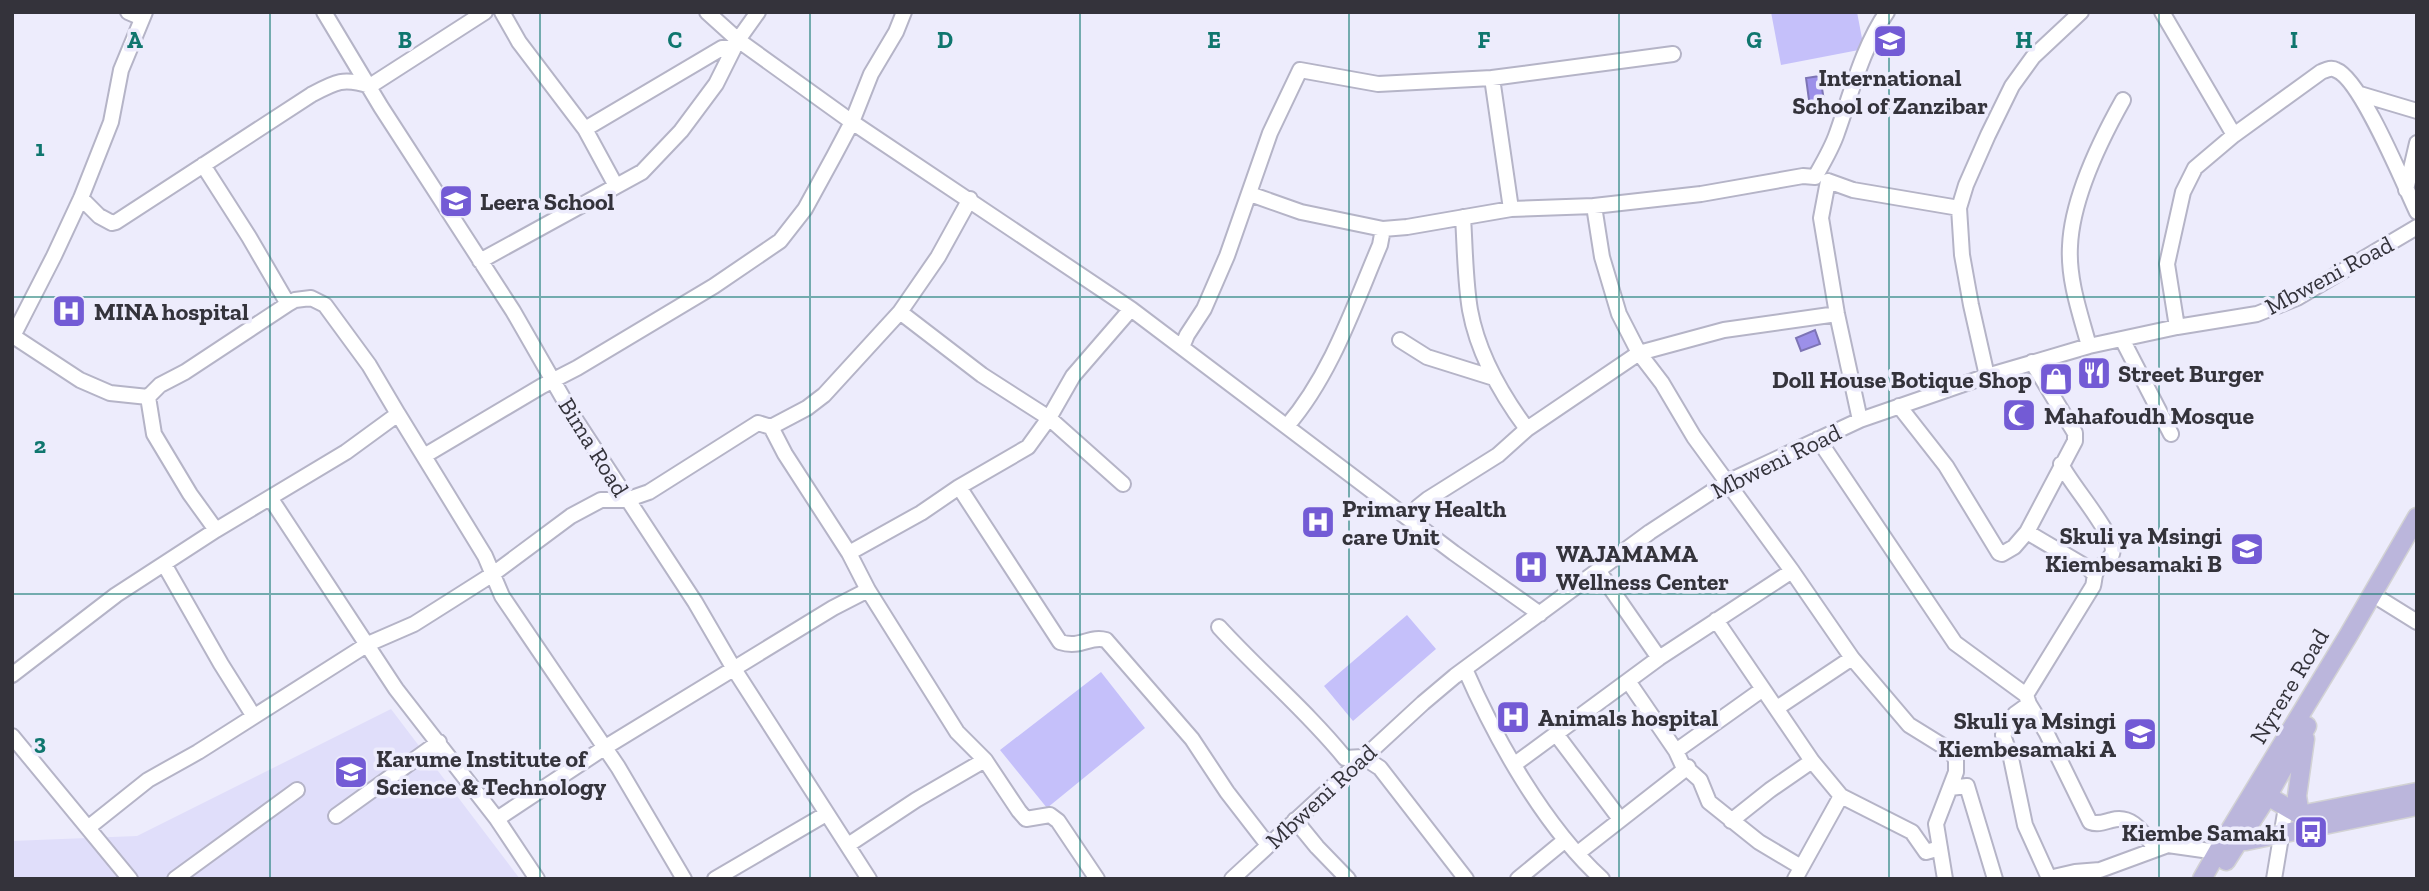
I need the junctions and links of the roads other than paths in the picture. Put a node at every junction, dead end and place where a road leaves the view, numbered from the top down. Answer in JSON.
{"nodes":[{"id":1,"x":128,"y":12,"type":"edge"},
{"id":2,"x":324,"y":12,"type":"edge"},
{"id":3,"x":485,"y":12,"type":"edge"},
{"id":4,"x":502,"y":12,"type":"edge"},
{"id":5,"x":707,"y":12,"type":"edge"},
{"id":6,"x":758,"y":12,"type":"edge"},
{"id":7,"x":904,"y":12,"type":"edge"},
{"id":8,"x":1887,"y":12,"type":"edge"},
{"id":9,"x":2081,"y":12,"type":"edge"},
{"id":10,"x":2162,"y":12,"type":"edge"},
{"id":11,"x":144,"y":15,"type":"edge"},
{"id":12,"x":736,"y":44,"type":"junction"},
{"id":13,"x":1673,"y":54,"type":"dead end"},
{"id":14,"x":1492,"y":78,"type":"junction"},
{"id":15,"x":370,"y":86,"type":"junction"},
{"id":16,"x":2360,"y":94,"type":"junction"},
{"id":17,"x":2123,"y":100,"type":"dead end"},
{"id":18,"x":2417,"y":111,"type":"edge"},
{"id":19,"x":852,"y":122,"type":"junction"},
{"id":20,"x":585,"y":129,"type":"junction"},
{"id":21,"x":2234,"y":135,"type":"junction"},
{"id":22,"x":2417,"y":143,"type":"edge"},
{"id":23,"x":203,"y":165,"type":"junction"},
{"id":24,"x":1822,"y":179,"type":"junction"},
{"id":25,"x":616,"y":186,"type":"junction"},
{"id":26,"x":2406,"y":190,"type":"junction"},
{"id":27,"x":1250,"y":194,"type":"junction"},
{"id":28,"x":81,"y":198,"type":"junction"},
{"id":29,"x":970,"y":199,"type":"junction"},
{"id":30,"x":1594,"y":206,"type":"junction"},
{"id":31,"x":1959,"y":208,"type":"junction"},
{"id":32,"x":1511,"y":209,"type":"junction"},
{"id":33,"x":2417,"y":212,"type":"edge"},
{"id":34,"x":1463,"y":217,"type":"junction"},
{"id":35,"x":2417,"y":227,"type":"edge"},
{"id":36,"x":1383,"y":229,"type":"junction"},
{"id":37,"x":480,"y":261,"type":"junction"},
{"id":38,"x":288,"y":304,"type":"junction"},
{"id":39,"x":1131,"y":309,"type":"junction"},
{"id":40,"x":900,"y":312,"type":"junction"},
{"id":41,"x":1837,"y":314,"type":"junction"},
{"id":42,"x":2177,"y":327,"type":"junction"},
{"id":43,"x":13,"y":337,"type":"edge"},
{"id":44,"x":2122,"y":339,"type":"junction"},
{"id":45,"x":1400,"y":340,"type":"dead end"},
{"id":46,"x":2089,"y":346,"type":"junction"},
{"id":47,"x":1182,"y":347,"type":"junction"},
{"id":48,"x":1640,"y":353,"type":"junction"},
{"id":49,"x":2032,"y":362,"type":"junction"},
{"id":50,"x":1987,"y":376,"type":"junction"},
{"id":51,"x":1494,"y":379,"type":"junction"},
{"id":52,"x":553,"y":381,"type":"junction"},
{"id":53,"x":148,"y":397,"type":"junction"},
{"id":54,"x":1899,"y":406,"type":"junction"},
{"id":55,"x":398,"y":414,"type":"junction"},
{"id":56,"x":1049,"y":418,"type":"junction"},
{"id":57,"x":1860,"y":420,"type":"junction"},
{"id":58,"x":1287,"y":426,"type":"junction"},
{"id":59,"x":771,"y":427,"type":"junction"},
{"id":60,"x":1527,"y":429,"type":"junction"},
{"id":61,"x":2171,"y":434,"type":"dead end"},
{"id":62,"x":1818,"y":439,"type":"junction"},
{"id":63,"x":424,"y":456,"type":"junction"},
{"id":64,"x":2061,"y":464,"type":"junction"},
{"id":65,"x":1726,"y":483,"type":"junction"},
{"id":66,"x":1123,"y":484,"type":"dead end"},
{"id":67,"x":959,"y":487,"type":"junction"},
{"id":68,"x":271,"y":499,"type":"junction"},
{"id":69,"x":626,"y":500,"type":"junction"},
{"id":70,"x":2417,"y":517,"type":"edge"},
{"id":71,"x":1413,"y":522,"type":"junction"},
{"id":72,"x":216,"y":530,"type":"junction"},
{"id":73,"x":2027,"y":532,"type":"junction"},
{"id":74,"x":2417,"y":539,"type":"edge"},
{"id":75,"x":849,"y":554,"type":"junction"},
{"id":76,"x":164,"y":564,"type":"junction"},
{"id":77,"x":1598,"y":570,"type":"junction"},
{"id":78,"x":1792,"y":571,"type":"junction"},
{"id":79,"x":493,"y":574,"type":"junction"},
{"id":80,"x":2095,"y":575,"type":"junction"},
{"id":81,"x":868,"y":590,"type":"junction"},
{"id":82,"x":2377,"y":597,"type":"junction"},
{"id":83,"x":1540,"y":614,"type":"junction"},
{"id":84,"x":1716,"y":620,"type":"junction"},
{"id":85,"x":2417,"y":622,"type":"edge"},
{"id":86,"x":1219,"y":627,"type":"dead end"},
{"id":87,"x":368,"y":644,"type":"junction"},
{"id":88,"x":1659,"y":657,"type":"junction"},
{"id":89,"x":1852,"y":657,"type":"junction"},
{"id":90,"x":734,"y":669,"type":"junction"},
{"id":91,"x":1465,"y":669,"type":"junction"},
{"id":92,"x":12,"y":675,"type":"edge"},
{"id":93,"x":1628,"y":681,"type":"junction"},
{"id":94,"x":1763,"y":689,"type":"junction"},
{"id":95,"x":2028,"y":700,"type":"junction"},
{"id":96,"x":1777,"y":709,"type":"junction"},
{"id":97,"x":253,"y":715,"type":"junction"},
{"id":98,"x":2306,"y":728,"type":"junction"},
{"id":99,"x":1556,"y":734,"type":"junction"},
{"id":100,"x":439,"y":742,"type":"junction"},
{"id":101,"x":15,"y":743,"type":"edge"},
{"id":102,"x":604,"y":748,"type":"junction"},
{"id":103,"x":1676,"y":751,"type":"junction"},
{"id":104,"x":1363,"y":757,"type":"junction"},
{"id":105,"x":985,"y":760,"type":"junction"},
{"id":106,"x":1812,"y":761,"type":"junction"},
{"id":107,"x":1515,"y":764,"type":"junction"},
{"id":108,"x":1688,"y":767,"type":"junction"},
{"id":109,"x":1950,"y":788,"type":"junction"},
{"id":110,"x":297,"y":790,"type":"dead end"},
{"id":111,"x":2417,"y":792,"type":"edge"},
{"id":112,"x":2261,"y":793,"type":"junction"},
{"id":113,"x":1841,"y":796,"type":"junction"},
{"id":114,"x":2386,"y":805,"type":"junction"},
{"id":115,"x":2417,"y":806,"type":"edge"},
{"id":116,"x":2292,"y":811,"type":"junction"},
{"id":117,"x":825,"y":814,"type":"junction"},
{"id":118,"x":336,"y":816,"type":"dead end"},
{"id":119,"x":497,"y":819,"type":"junction"},
{"id":120,"x":1620,"y":819,"type":"junction"},
{"id":121,"x":1296,"y":820,"type":"junction"},
{"id":122,"x":1731,"y":821,"type":"junction"},
{"id":123,"x":89,"y":827,"type":"junction"},
{"id":124,"x":2280,"y":832,"type":"junction"},
{"id":125,"x":2232,"y":838,"type":"junction"},
{"id":126,"x":1564,"y":841,"type":"junction"},
{"id":127,"x":848,"y":845,"type":"junction"},
{"id":128,"x":1268,"y":845,"type":"junction"},
{"id":129,"x":1940,"y":848,"type":"junction"},
{"id":130,"x":2157,"y":849,"type":"junction"},
{"id":131,"x":2217,"y":852,"type":"junction"},
{"id":132,"x":1578,"y":853,"type":"junction"},
{"id":133,"x":1798,"y":873,"type":"edge"},
{"id":134,"x":1235,"y":878,"type":"edge"},
{"id":135,"x":1461,"y":878,"type":"edge"},
{"id":136,"x":2049,"y":878,"type":"edge"},
{"id":137,"x":130,"y":879,"type":"edge"},
{"id":138,"x":175,"y":879,"type":"edge"},
{"id":139,"x":537,"y":879,"type":"edge"},
{"id":140,"x":684,"y":879,"type":"edge"},
{"id":141,"x":715,"y":879,"type":"edge"},
{"id":142,"x":869,"y":879,"type":"edge"},
{"id":143,"x":1097,"y":879,"type":"edge"},
{"id":144,"x":1348,"y":879,"type":"edge"},
{"id":145,"x":1518,"y":879,"type":"edge"},
{"id":146,"x":1602,"y":879,"type":"edge"},
{"id":147,"x":1945,"y":879,"type":"edge"},
{"id":148,"x":1995,"y":879,"type":"edge"},
{"id":149,"x":2202,"y":879,"type":"edge"},
{"id":150,"x":2215,"y":879,"type":"edge"},
{"id":151,"x":2274,"y":879,"type":"edge"}],
"edges":[{"from":1,"to":11,"type":"street"},
{"from":2,"to":15,"type":"street","name":"Bima Road"},
{"from":3,"to":15,"type":"street"},
{"from":4,"to":20,"type":"street"},
{"from":5,"to":12,"type":"street"},
{"from":6,"to":12,"type":"street"},
{"from":7,"to":19,"type":"street"},
{"from":8,"to":24,"type":"street"},
{"from":9,"to":31,"type":"street"},
{"from":10,"to":21,"type":"street"},
{"from":11,"to":28,"type":"street"},
{"from":12,"to":19,"type":"street"},
{"from":12,"to":20,"type":"street"},
{"from":12,"to":25,"type":"street"},
{"from":13,"to":14,"type":"street"},
{"from":14,"to":27,"type":"street"},
{"from":14,"to":32,"type":"street"},
{"from":15,"to":23,"type":"street"},
{"from":15,"to":37,"type":"street","name":"Bima Road"},
{"from":16,"to":18,"type":"street"},
{"from":16,"to":21,"type":"street"},
{"from":16,"to":26,"type":"street"},
{"from":17,"to":46,"type":"street"},
{"from":19,"to":29,"type":"street"},
{"from":19,"to":52,"type":"street"},
{"from":20,"to":25,"type":"street"},
{"from":21,"to":42,"type":"street"},
{"from":22,"to":26,"type":"street"},
{"from":23,"to":28,"type":"street"},
{"from":23,"to":38,"type":"street"},
{"from":24,"to":30,"type":"street"},
{"from":24,"to":31,"type":"street"},
{"from":24,"to":41,"type":"street"},
{"from":25,"to":37,"type":"street"},
{"from":26,"to":33,"type":"street"},
{"from":27,"to":36,"type":"street"},
{"from":27,"to":47,"type":"street"},
{"from":28,"to":43,"type":"street"},
{"from":29,"to":39,"type":"street"},
{"from":29,"to":40,"type":"street"},
{"from":30,"to":32,"type":"street"},
{"from":30,"to":48,"type":"street"},
{"from":31,"to":50,"type":"street"},
{"from":32,"to":34,"type":"street"},
{"from":34,"to":36,"type":"street"},
{"from":34,"to":51,"type":"street"},
{"from":35,"to":42,"type":"street","name":"Mbweni Road"},
{"from":36,"to":58,"type":"street"},
{"from":37,"to":52,"type":"street","name":"Bima Road"},
{"from":38,"to":53,"type":"street"},
{"from":38,"to":55,"type":"street"},
{"from":39,"to":47,"type":"street"},
{"from":39,"to":56,"type":"street"},
{"from":40,"to":56,"type":"street"},
{"from":40,"to":59,"type":"street"},
{"from":41,"to":48,"type":"street"},
{"from":41,"to":57,"type":"street"},
{"from":42,"to":44,"type":"street","name":"Mbweni Road"},
{"from":43,"to":53,"type":"street"},
{"from":44,"to":46,"type":"street","name":"Mbweni Road"},
{"from":44,"to":61,"type":"street"},
{"from":45,"to":51,"type":"street"},
{"from":46,"to":49,"type":"street","name":"Mbweni Road"},
{"from":47,"to":58,"type":"street"},
{"from":48,"to":60,"type":"street"},
{"from":48,"to":65,"type":"street"},
{"from":49,"to":50,"type":"street","name":"Mbweni Road"},
{"from":49,"to":64,"type":"street"},
{"from":50,"to":54,"type":"street","name":"Mbweni Road"},
{"from":51,"to":60,"type":"street"},
{"from":52,"to":63,"type":"street"},
{"from":52,"to":69,"type":"street","name":"Bima Road"},
{"from":53,"to":72,"type":"street"},
{"from":54,"to":57,"type":"street","name":"Mbweni Road"},
{"from":54,"to":73,"type":"street"},
{"from":55,"to":63,"type":"street"},
{"from":55,"to":68,"type":"street"},
{"from":56,"to":66,"type":"street"},
{"from":56,"to":67,"type":"street"},
{"from":57,"to":62,"type":"street","name":"Mbweni Road"},
{"from":58,"to":71,"type":"street"},
{"from":59,"to":69,"type":"street"},
{"from":59,"to":75,"type":"street"},
{"from":60,"to":71,"type":"street"},
{"from":62,"to":65,"type":"street","name":"Mbweni Road"},
{"from":62,"to":95,"type":"street"},
{"from":63,"to":79,"type":"street"},
{"from":64,"to":73,"type":"street"},
{"from":64,"to":80,"type":"street"},
{"from":65,"to":77,"type":"street","name":"Mbweni Road"},
{"from":65,"to":78,"type":"street"},
{"from":67,"to":75,"type":"street"},
{"from":67,"to":128,"type":"street"},
{"from":68,"to":72,"type":"street"},
{"from":68,"to":87,"type":"street"},
{"from":69,"to":79,"type":"street"},
{"from":69,"to":90,"type":"street","name":"Bima Road"},
{"from":70,"to":82,"type":"main road","name":"Nyrere Road"},
{"from":71,"to":83,"type":"street"},
{"from":72,"to":76,"type":"street"},
{"from":73,"to":80,"type":"street"},
{"from":74,"to":82,"type":"main road","name":"Nyrere Road"},
{"from":75,"to":81,"type":"street"},
{"from":76,"to":92,"type":"street"},
{"from":76,"to":97,"type":"street"},
{"from":77,"to":83,"type":"street","name":"Mbweni Road"},
{"from":77,"to":88,"type":"street"},
{"from":78,"to":84,"type":"street"},
{"from":78,"to":89,"type":"street"},
{"from":79,"to":87,"type":"street"},
{"from":79,"to":102,"type":"street"},
{"from":80,"to":95,"type":"street"},
{"from":81,"to":90,"type":"street"},
{"from":81,"to":105,"type":"street"},
{"from":82,"to":85,"type":"street"},
{"from":82,"to":98,"type":"main road","name":"Nyrere Road"},
{"from":82,"to":112,"type":"main road","name":"Nyrere Road"},
{"from":83,"to":91,"type":"street","name":"Mbweni Road"},
{"from":84,"to":88,"type":"street"},
{"from":84,"to":94,"type":"street"},
{"from":86,"to":104,"type":"street"},
{"from":87,"to":97,"type":"street"},
{"from":87,"to":100,"type":"street"},
{"from":88,"to":93,"type":"street"},
{"from":89,"to":96,"type":"street"},
{"from":89,"to":109,"type":"street"},
{"from":90,"to":102,"type":"street"},
{"from":90,"to":117,"type":"street","name":"Bima Road"},
{"from":91,"to":104,"type":"street","name":"Mbweni Road"},
{"from":91,"to":107,"type":"street"},
{"from":93,"to":99,"type":"street"},
{"from":93,"to":103,"type":"street"},
{"from":94,"to":96,"type":"street"},
{"from":94,"to":103,"type":"street"},
{"from":95,"to":130,"type":"street"},
{"from":95,"to":136,"type":"street"},
{"from":96,"to":106,"type":"street"},
{"from":97,"to":123,"type":"street"},
{"from":98,"to":112,"type":"main road","name":"Nyrere Road"},
{"from":98,"to":116,"type":"main road"},
{"from":99,"to":107,"type":"street"},
{"from":99,"to":120,"type":"street"},
{"from":100,"to":118,"type":"street"},
{"from":100,"to":119,"type":"street"},
{"from":101,"to":123,"type":"street"},
{"from":102,"to":119,"type":"street"},
{"from":102,"to":140,"type":"street"},
{"from":103,"to":108,"type":"street"},
{"from":104,"to":121,"type":"street","name":"Mbweni Road"},
{"from":104,"to":135,"type":"street"},
{"from":105,"to":127,"type":"street"},
{"from":105,"to":143,"type":"street"},
{"from":106,"to":113,"type":"street"},
{"from":106,"to":122,"type":"street"},
{"from":107,"to":126,"type":"street"},
{"from":108,"to":120,"type":"street"},
{"from":108,"to":122,"type":"street"},
{"from":109,"to":129,"type":"street"},
{"from":109,"to":148,"type":"street"},
{"from":110,"to":138,"type":"street"},
{"from":111,"to":114,"type":"main road"},
{"from":112,"to":116,"type":"main road"},
{"from":112,"to":125,"type":"main road","name":"Nyrere Road"},
{"from":113,"to":129,"type":"street"},
{"from":113,"to":133,"type":"street"},
{"from":114,"to":115,"type":"main road"},
{"from":114,"to":116,"type":"main road"},
{"from":114,"to":124,"type":"main road"},
{"from":116,"to":124,"type":"street"},
{"from":117,"to":127,"type":"street","name":"Bima Road"},
{"from":117,"to":141,"type":"street"},
{"from":119,"to":139,"type":"street"},
{"from":120,"to":132,"type":"street"},
{"from":121,"to":128,"type":"street","name":"Mbweni Road"},
{"from":121,"to":144,"type":"street"},
{"from":122,"to":133,"type":"street"},
{"from":123,"to":137,"type":"street"},
{"from":124,"to":125,"type":"main road"},
{"from":124,"to":151,"type":"street"},
{"from":125,"to":131,"type":"main road","name":"Nyrere Road"},
{"from":125,"to":150,"type":"main road","name":"Nyrere Road"},
{"from":126,"to":132,"type":"street"},
{"from":126,"to":145,"type":"street"},
{"from":127,"to":142,"type":"street","name":"Bima Road"},
{"from":128,"to":134,"type":"street","name":"Mbweni Road"},
{"from":129,"to":147,"type":"street"},
{"from":130,"to":131,"type":"street"},
{"from":130,"to":136,"type":"street"},
{"from":131,"to":149,"type":"main road","name":"Nyrere Road"},
{"from":132,"to":146,"type":"street"}]}
